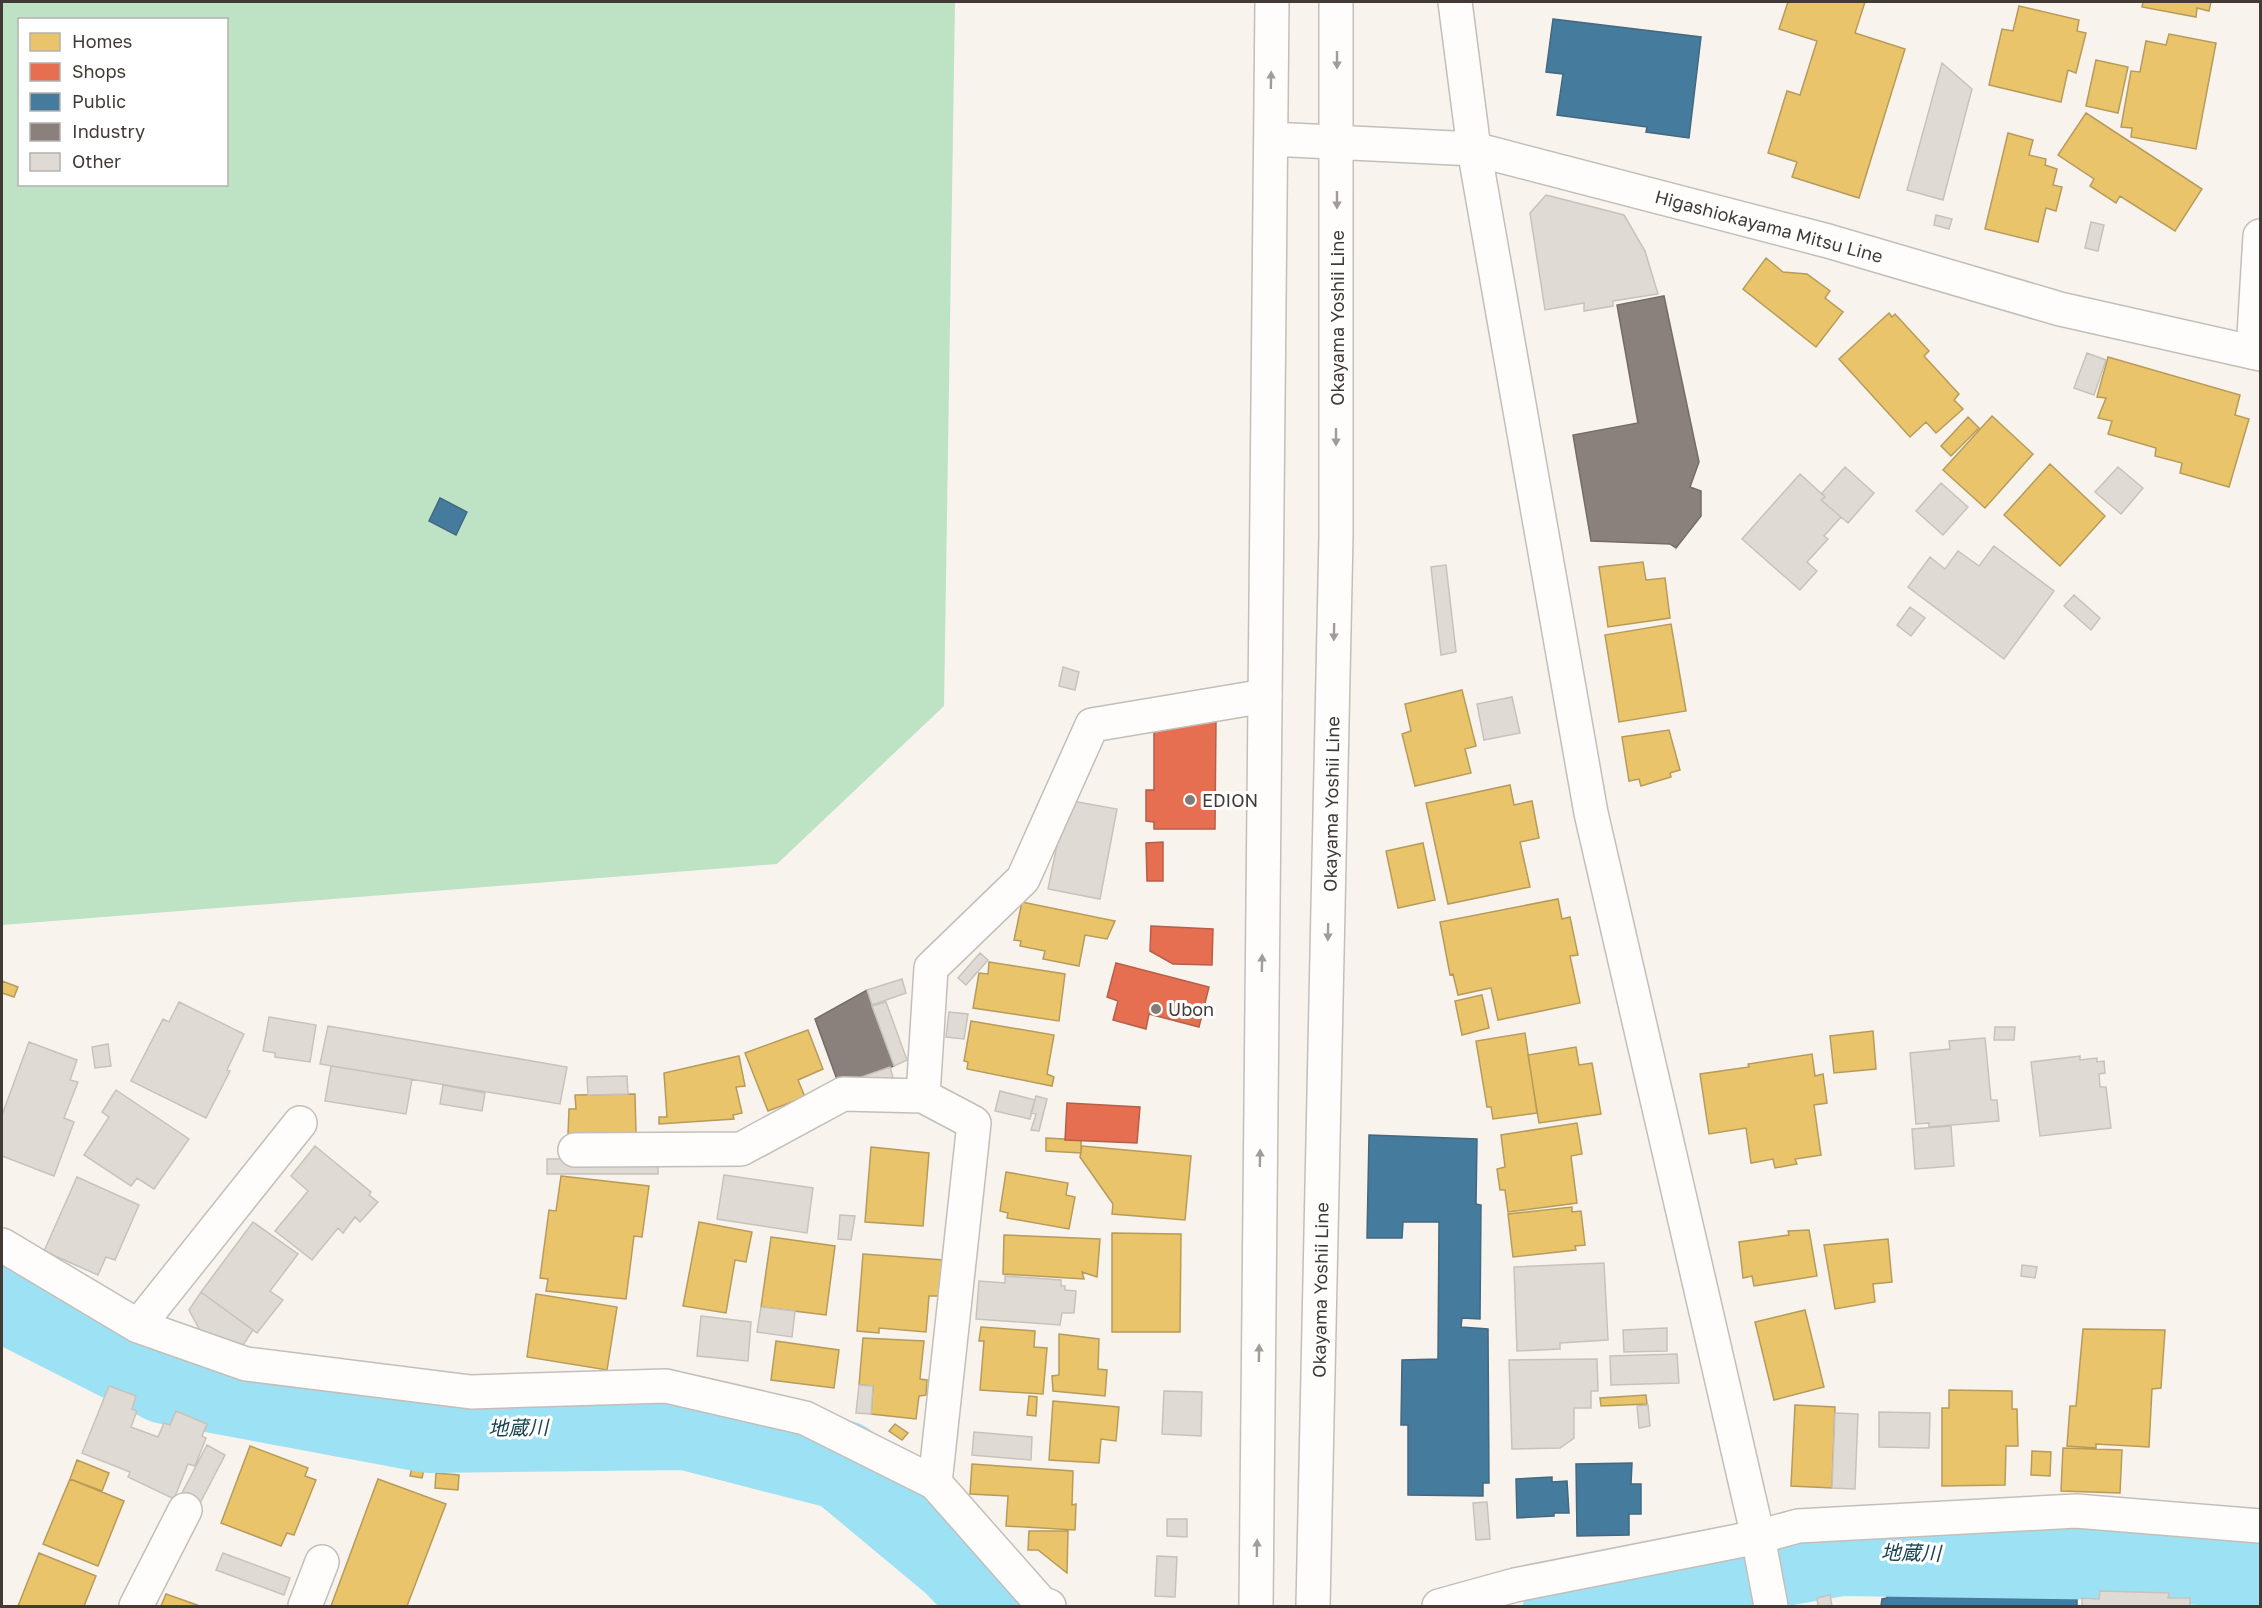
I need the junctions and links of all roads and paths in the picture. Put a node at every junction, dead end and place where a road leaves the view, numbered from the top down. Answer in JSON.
{"nodes":[{"id":1,"x":1272,"y":2,"type":"edge"},
{"id":2,"x":1336,"y":2,"type":"edge"},
{"id":3,"x":1455,"y":2,"type":"edge"},
{"id":4,"x":1271,"y":139,"type":"junction"},
{"id":5,"x":1337,"y":142,"type":"junction"},
{"id":6,"x":1474,"y":149,"type":"junction"},
{"id":7,"x":2260,"y":236,"type":"edge"},
{"id":8,"x":2257,"y":353,"type":"edge"},
{"id":9,"x":1265,"y":696,"type":"junction"},
{"id":10,"x":923,"y":1096,"type":"junction"},
{"id":11,"x":300,"y":1123,"type":"dead end"},
{"id":12,"x":575,"y":1150,"type":"dead end"},
{"id":13,"x":2,"y":1245,"type":"edge"},
{"id":14,"x":138,"y":1326,"type":"junction"},
{"id":15,"x":935,"y":1483,"type":"junction"},
{"id":16,"x":185,"y":1510,"type":"dead end"},
{"id":17,"x":2260,"y":1526,"type":"edge"},
{"id":18,"x":1758,"y":1537,"type":"junction"},
{"id":19,"x":322,"y":1562,"type":"dead end"},
{"id":20,"x":136,"y":1606,"type":"edge"},
{"id":21,"x":305,"y":1606,"type":"edge"},
{"id":22,"x":1049,"y":1606,"type":"edge"},
{"id":23,"x":1256,"y":1606,"type":"edge"},
{"id":24,"x":1313,"y":1606,"type":"edge"},
{"id":25,"x":1439,"y":1606,"type":"edge"},
{"id":26,"x":1771,"y":1606,"type":"edge"}],
"edges":[{"from":4,"to":1,"type":"street","one_way":true},
{"from":2,"to":5,"type":"street","name":"Okayama Yoshii Line","one_way":true},
{"from":3,"to":6,"type":"street"},
{"from":4,"to":5,"type":"street","name":"Higashiokayama Mitsu Line"},
{"from":4,"to":9,"type":"street"},
{"from":5,"to":6,"type":"street","name":"Higashiokayama Mitsu Line"},
{"from":5,"to":24,"type":"street","name":"Okayama Yoshii Line","one_way":true},
{"from":6,"to":8,"type":"street","name":"Higashiokayama Mitsu Line"},
{"from":6,"to":18,"type":"street"},
{"from":7,"to":8,"type":"street"},
{"from":9,"to":10,"type":"street"},
{"from":23,"to":9,"type":"street","one_way":true},
{"from":10,"to":12,"type":"street"},
{"from":10,"to":15,"type":"street"},
{"from":11,"to":14,"type":"street"},
{"from":13,"to":14,"type":"street"},
{"from":14,"to":15,"type":"street"},
{"from":15,"to":22,"type":"street"},
{"from":16,"to":20,"type":"street"},
{"from":17,"to":18,"type":"street"},
{"from":18,"to":25,"type":"street"},
{"from":18,"to":26,"type":"street"},
{"from":19,"to":21,"type":"street"}]}
